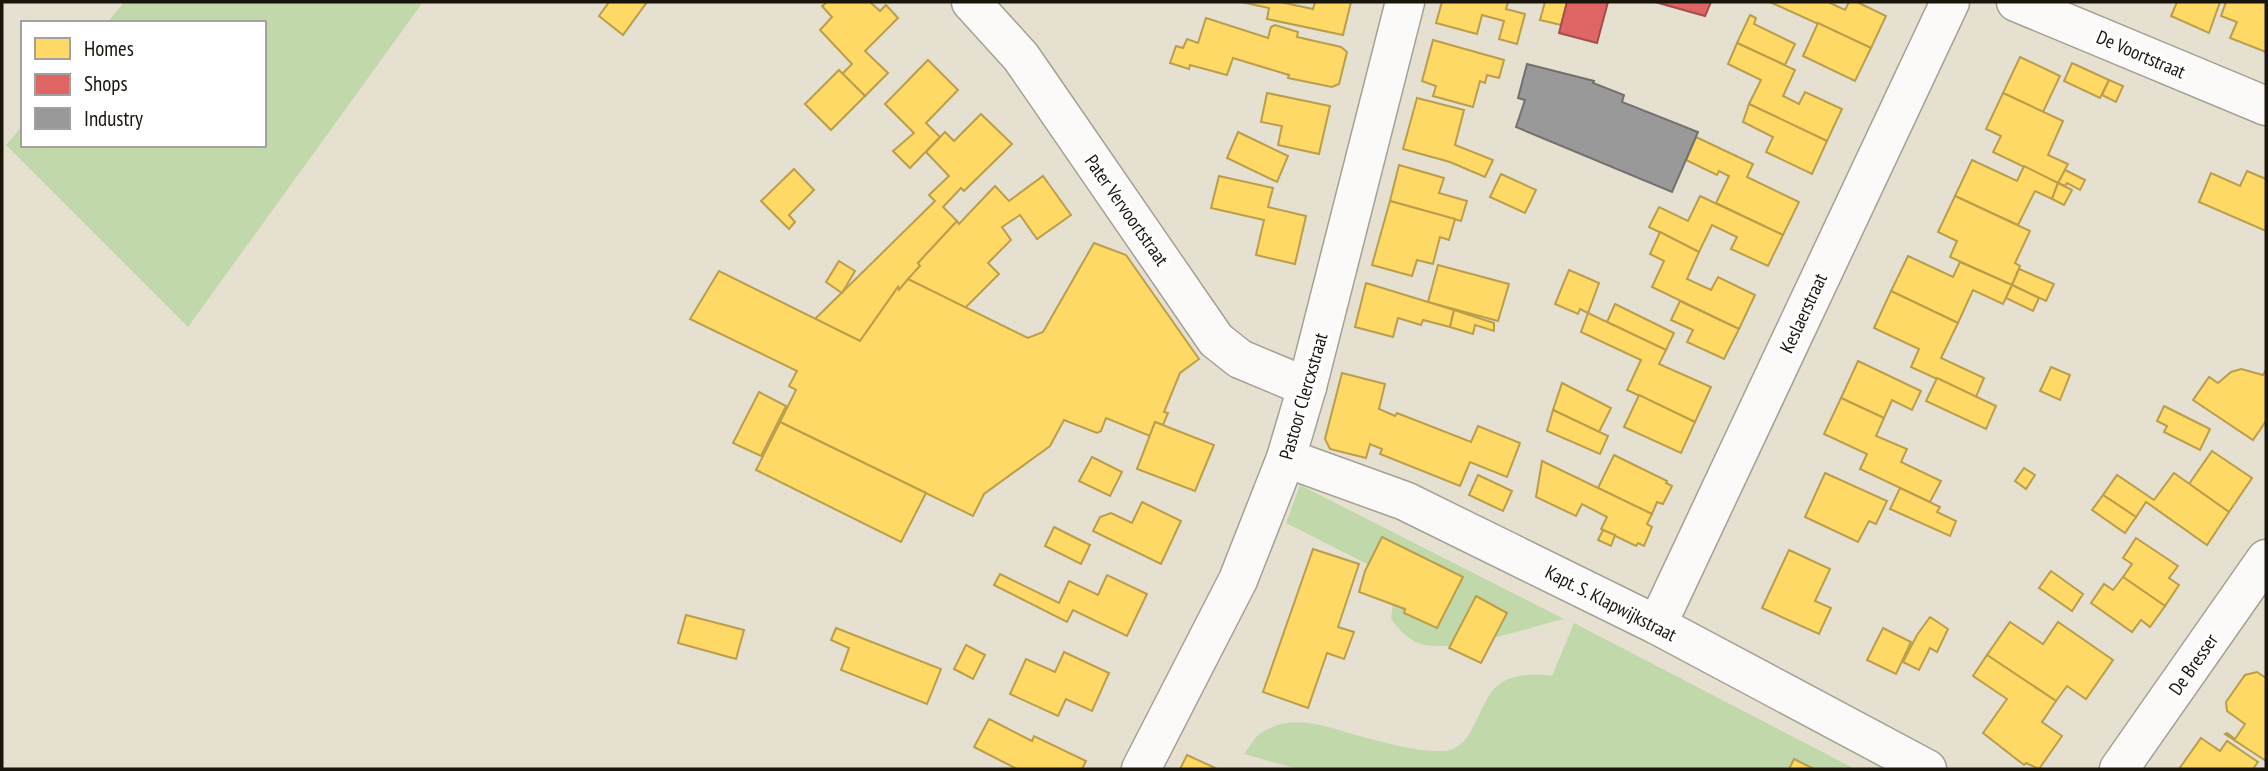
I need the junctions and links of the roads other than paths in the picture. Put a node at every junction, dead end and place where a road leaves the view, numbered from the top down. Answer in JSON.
{"nodes":[{"id":1,"x":971,"y":2,"type":"edge"},
{"id":2,"x":1405,"y":2,"type":"edge"},
{"id":3,"x":1950,"y":2,"type":"edge"},
{"id":4,"x":2016,"y":2,"type":"edge"},
{"id":5,"x":2266,"y":106,"type":"edge"},
{"id":6,"x":1307,"y":387,"type":"junction"},
{"id":7,"x":1286,"y":458,"type":"junction"},
{"id":8,"x":2266,"y":559,"type":"edge"},
{"id":9,"x":1657,"y":625,"type":"junction"},
{"id":10,"x":1142,"y":769,"type":"edge"},
{"id":11,"x":1927,"y":769,"type":"edge"},
{"id":12,"x":2119,"y":769,"type":"edge"}],
"edges":[{"from":1,"to":6,"type":"street","name":"Pater Vervoortstraat"},
{"from":2,"to":6,"type":"street","name":"Pastoor Clercxstraat"},
{"from":3,"to":9,"type":"street","name":"Keslaerstraat"},
{"from":4,"to":5,"type":"street","name":"De Voortstraat"},
{"from":6,"to":7,"type":"street","name":"Pastoor Clercxstraat"},
{"from":7,"to":9,"type":"street","name":"Kapt. S. Klapwijkstraat"},
{"from":7,"to":10,"type":"street","name":"Pastoor Clercxstraat"},
{"from":8,"to":12,"type":"street","name":"De Bresser"},
{"from":9,"to":11,"type":"street","name":"Kapt. S. Klapwijkstraat"}]}
